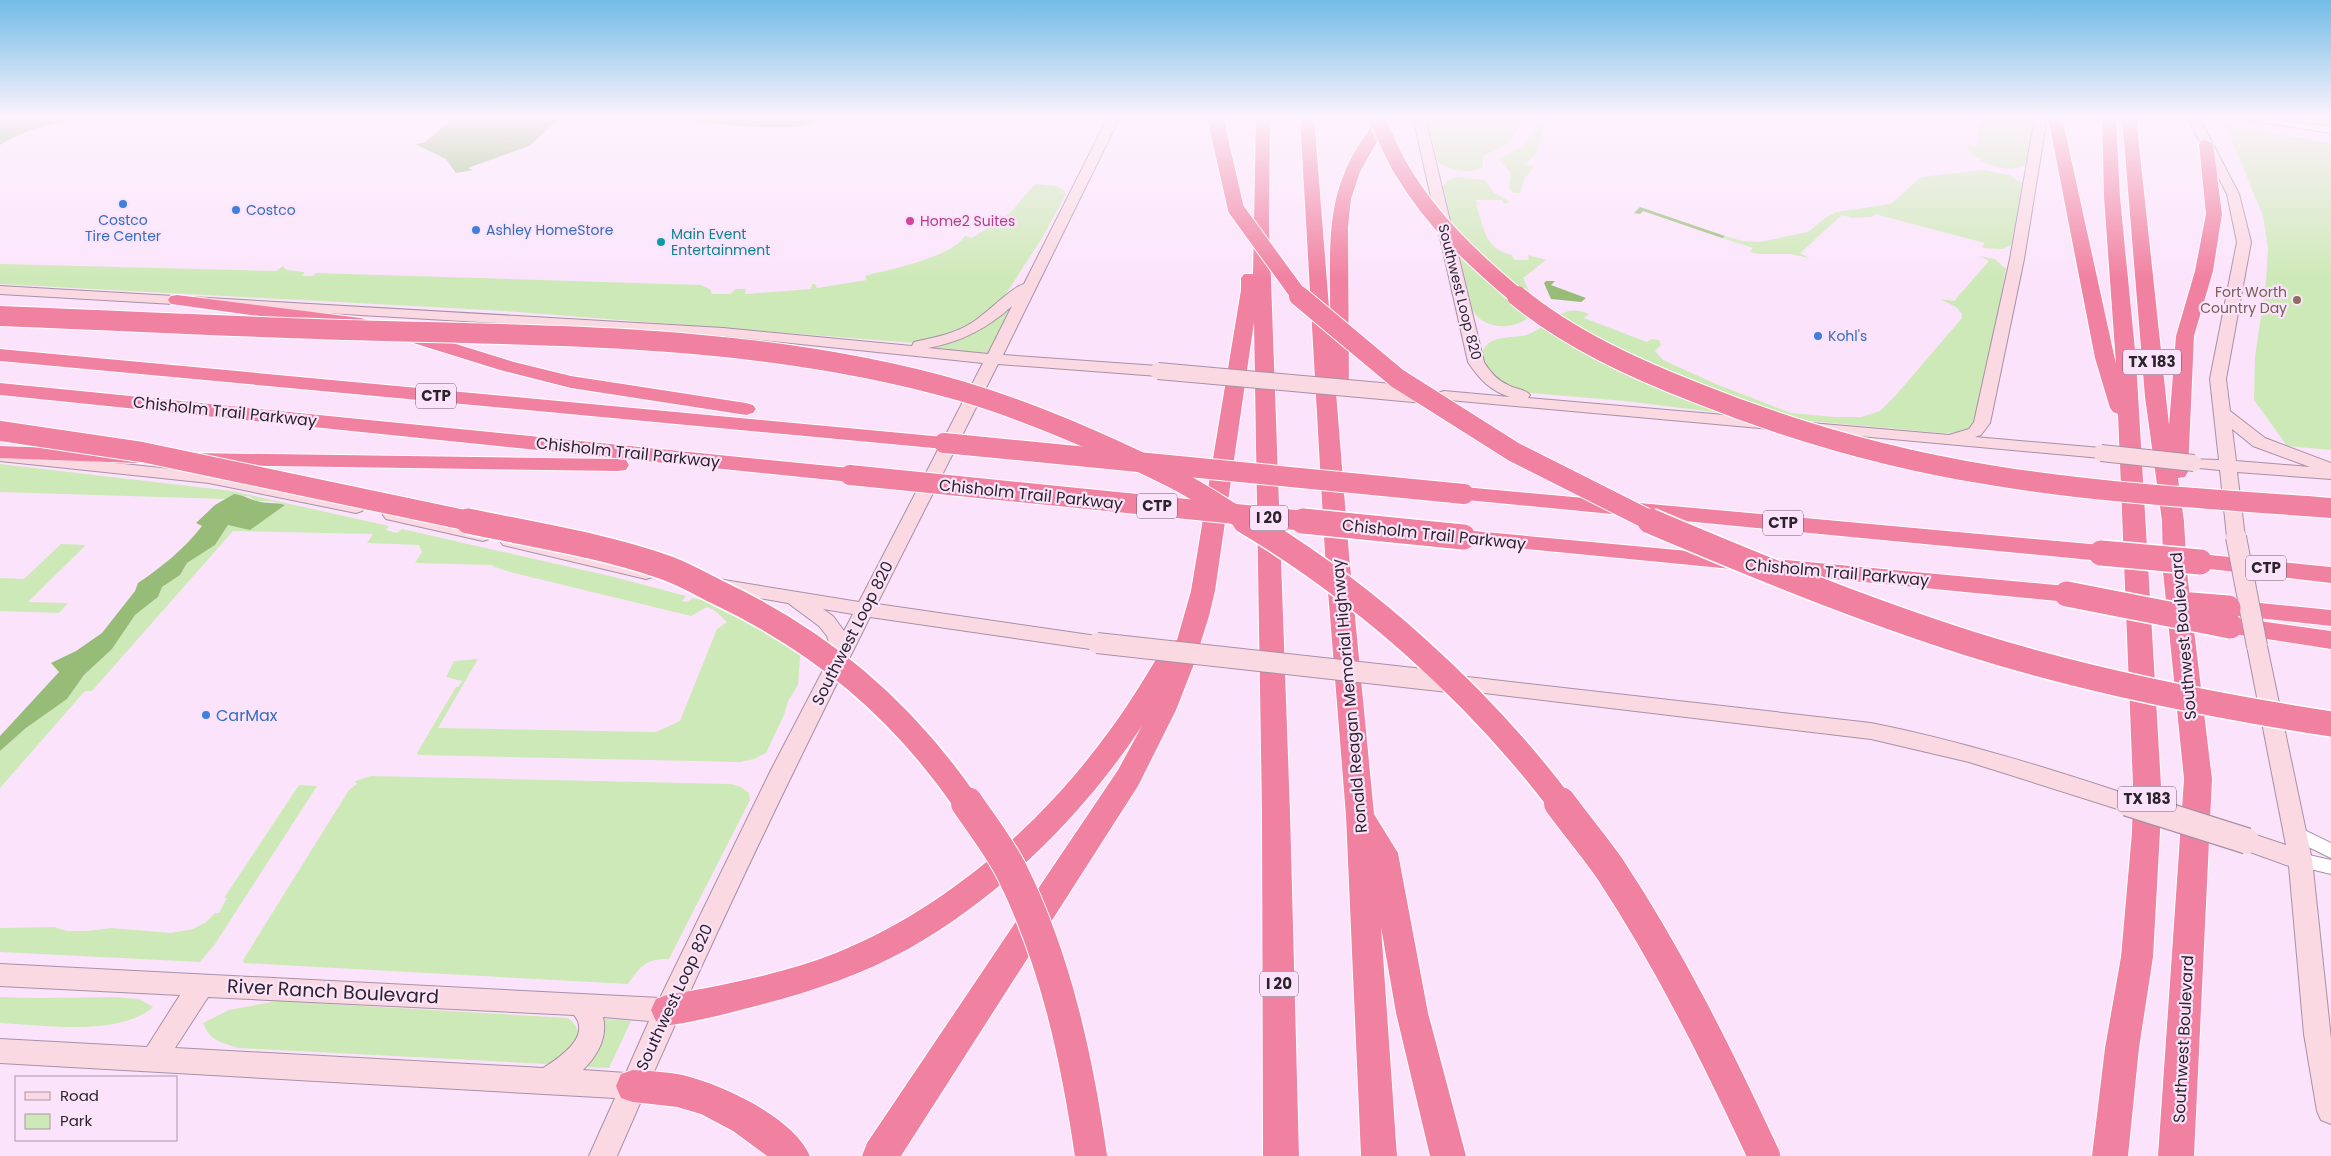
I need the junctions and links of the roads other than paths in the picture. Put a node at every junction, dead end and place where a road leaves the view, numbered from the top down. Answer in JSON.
{"nodes":[{"id":1,"x":1087,"y":171,"type":"edge"},
{"id":2,"x":1222,"y":171,"type":"edge"},
{"id":3,"x":1262,"y":171,"type":"edge"},
{"id":4,"x":1310,"y":171,"type":"edge"},
{"id":5,"x":1353,"y":171,"type":"edge"},
{"id":6,"x":1403,"y":171,"type":"edge"},
{"id":7,"x":1431,"y":171,"type":"edge"},
{"id":8,"x":2032,"y":171,"type":"edge"},
{"id":9,"x":2066,"y":171,"type":"edge"},
{"id":10,"x":2111,"y":171,"type":"edge"},
{"id":11,"x":2135,"y":171,"type":"edge"},
{"id":12,"x":2209,"y":171,"type":"edge"},
{"id":13,"x":2220,"y":171,"type":"edge"},
{"id":14,"x":1261,"y":224,"type":"junction"},
{"id":15,"x":1032,"y":280,"type":"junction"},
{"id":16,"x":0,"y":290,"type":"edge"},
{"id":17,"x":177,"y":300,"type":"junction"},
{"id":18,"x":0,"y":316,"type":"edge"},
{"id":19,"x":895,"y":348,"type":"junction"},
{"id":20,"x":0,"y":355,"type":"edge"},
{"id":21,"x":993,"y":358,"type":"junction"},
{"id":22,"x":0,"y":389,"type":"edge"},
{"id":23,"x":1599,"y":410,"type":"junction"},
{"id":24,"x":1326,"y":413,"type":"junction"},
{"id":25,"x":2222,"y":413,"type":"junction"},
{"id":26,"x":0,"y":431,"type":"edge"},
{"id":27,"x":869,"y":431,"type":"junction"},
{"id":28,"x":1942,"y":439,"type":"junction"},
{"id":29,"x":2130,"y":440,"type":"junction"},
{"id":30,"x":0,"y":452,"type":"edge"},
{"id":31,"x":0,"y":456,"type":"edge"},
{"id":32,"x":2228,"y":466,"type":"junction"},
{"id":33,"x":2331,"y":468,"type":"edge"},
{"id":34,"x":2331,"y":474,"type":"edge"},
{"id":35,"x":850,"y":475,"type":"junction"},
{"id":36,"x":2331,"y":508,"type":"edge"},
{"id":37,"x":2174,"y":522,"type":"junction"},
{"id":38,"x":2331,"y":575,"type":"edge"},
{"id":39,"x":1203,"y":591,"type":"junction"},
{"id":40,"x":786,"y":596,"type":"junction"},
{"id":41,"x":864,"y":609,"type":"junction"},
{"id":42,"x":2229,"y":617,"type":"junction"},
{"id":43,"x":2331,"y":618,"type":"edge"},
{"id":44,"x":2331,"y":640,"type":"edge"},
{"id":45,"x":842,"y":652,"type":"junction"},
{"id":46,"x":1459,"y":683,"type":"joint"},
{"id":47,"x":2331,"y":724,"type":"edge"},
{"id":48,"x":2104,"y":795,"type":"joint"},
{"id":49,"x":1360,"y":816,"type":"junction"},
{"id":50,"x":2294,"y":832,"type":"junction"},
{"id":51,"x":2331,"y":851,"type":"edge"},
{"id":52,"x":2300,"y":860,"type":"junction"},
{"id":53,"x":2331,"y":867,"type":"edge"},
{"id":54,"x":0,"y":975,"type":"edge"},
{"id":55,"x":201,"y":985,"type":"junction"},
{"id":56,"x":580,"y":1004,"type":"junction"},
{"id":57,"x":667,"y":1010,"type":"junction"},
{"id":58,"x":2317,"y":1034,"type":"joint"},
{"id":59,"x":0,"y":1051,"type":"edge"},
{"id":60,"x":153,"y":1060,"type":"junction"},
{"id":61,"x":548,"y":1080,"type":"junction"},
{"id":62,"x":633,"y":1086,"type":"junction"},
{"id":63,"x":2331,"y":1111,"type":"edge"},
{"id":64,"x":883,"y":1152,"type":"edge"},
{"id":65,"x":604,"y":1156,"type":"edge"},
{"id":66,"x":792,"y":1156,"type":"edge"},
{"id":67,"x":1091,"y":1156,"type":"edge"},
{"id":68,"x":1281,"y":1156,"type":"edge"},
{"id":69,"x":1379,"y":1156,"type":"edge"},
{"id":70,"x":1448,"y":1156,"type":"edge"},
{"id":71,"x":1764,"y":1156,"type":"edge"},
{"id":72,"x":2110,"y":1156,"type":"edge"},
{"id":73,"x":2176,"y":1156,"type":"edge"}],
"edges":[{"from":1,"to":15,"type":"main road","name":"Southwest Loop 820"},
{"from":2,"to":47,"type":"highway","bridge":true},
{"from":3,"to":14,"type":"highway","number":"I 20"},
{"from":4,"to":24,"type":"highway","name":"Ronald Reagan Memorial Highway"},
{"from":5,"to":24,"type":"highway"},
{"from":6,"to":36,"type":"highway","bridge":true},
{"from":7,"to":23,"type":"main road","name":"Southwest Loop 820"},
{"from":8,"to":28,"type":"main road"},
{"from":9,"to":29,"type":"highway"},
{"from":10,"to":29,"type":"highway","number":"TX 183"},
{"from":11,"to":37,"type":"highway","name":"Southwest Boulevard","number":"TX 183"},
{"from":12,"to":37,"type":"highway"},
{"from":13,"to":25,"type":"main road"},
{"from":14,"to":39,"type":"highway"},
{"from":14,"to":68,"type":"highway","number":"I 20"},
{"from":15,"to":19,"type":"main road"},
{"from":15,"to":21,"type":"main road","name":"Southwest Loop 820"},
{"from":16,"to":17,"type":"main road"},
{"from":17,"to":19,"type":"main road"},
{"from":17,"to":27,"type":"highway"},
{"from":18,"to":71,"type":"highway","bridge":true},
{"from":19,"to":21,"type":"main road"},
{"from":20,"to":27,"type":"highway","name":"Chisholm Trail Parkway","number":"CTP"},
{"from":21,"to":23,"type":"main road","bridge":true},
{"from":21,"to":41,"type":"main road","name":"Southwest Loop 820"},
{"from":22,"to":35,"type":"highway","name":"Chisholm Trail Parkway","number":"CTP"},
{"from":23,"to":28,"type":"main road"},
{"from":24,"to":49,"type":"highway","name":"Ronald Reagan Memorial Highway"},
{"from":25,"to":32,"type":"main road"},
{"from":25,"to":33,"type":"main road"},
{"from":26,"to":67,"type":"highway","bridge":true},
{"from":27,"to":38,"type":"highway","name":"Chisholm Trail Parkway","number":"CTP","bridge":true},
{"from":28,"to":32,"type":"main road","bridge":true},
{"from":29,"to":72,"type":"highway","number":"TX 183"},
{"from":30,"to":35,"type":"highway"},
{"from":31,"to":40,"type":"main road"},
{"from":32,"to":34,"type":"main road"},
{"from":32,"to":50,"type":"main road","bridge":true},
{"from":35,"to":42,"type":"highway","name":"Chisholm Trail Parkway","number":"CTP","bridge":true},
{"from":37,"to":73,"type":"highway","name":"Southwest Boulevard","number":"TX 183"},
{"from":39,"to":57,"type":"highway"},
{"from":39,"to":64,"type":"highway"},
{"from":40,"to":41,"type":"main road"},
{"from":40,"to":45,"type":"main road"},
{"from":41,"to":45,"type":"main road","name":"Southwest Loop 820"},
{"from":41,"to":46,"type":"main road","bridge":true},
{"from":42,"to":43,"type":"highway"},
{"from":42,"to":44,"type":"highway"},
{"from":45,"to":57,"type":"main road","name":"Southwest Loop 820"},
{"from":46,"to":48,"type":"main road"},
{"from":48,"to":52,"type":"main road","bridge":true},
{"from":49,"to":69,"type":"highway","name":"Ronald Reagan Memorial Highway"},
{"from":49,"to":70,"type":"highway"},
{"from":50,"to":51,"type":"street"},
{"from":50,"to":52,"type":"main road"},
{"from":52,"to":53,"type":"street"},
{"from":52,"to":58,"type":"main road"},
{"from":54,"to":55,"type":"main road","name":"River Ranch Boulevard"},
{"from":55,"to":56,"type":"main road","name":"River Ranch Boulevard"},
{"from":55,"to":60,"type":"main road"},
{"from":56,"to":57,"type":"main road","name":"River Ranch Boulevard"},
{"from":56,"to":61,"type":"main road"},
{"from":57,"to":62,"type":"main road","name":"Southwest Loop 820"},
{"from":58,"to":63,"type":"main road"},
{"from":59,"to":60,"type":"main road"},
{"from":60,"to":61,"type":"main road"},
{"from":61,"to":62,"type":"main road"},
{"from":62,"to":65,"type":"main road","name":"Southwest Loop 820"},
{"from":62,"to":66,"type":"highway"}]}
